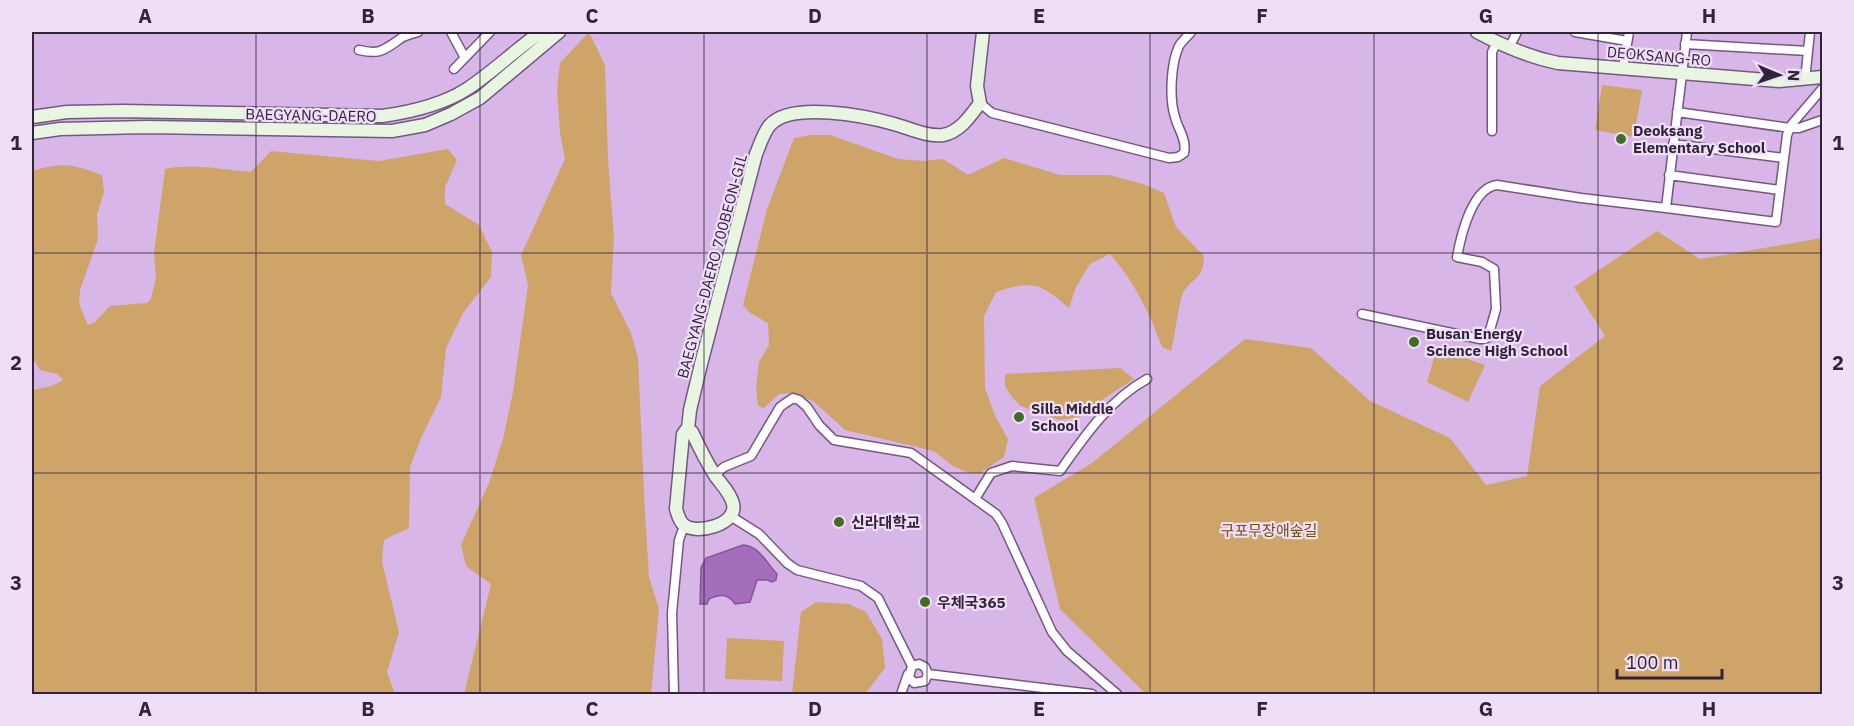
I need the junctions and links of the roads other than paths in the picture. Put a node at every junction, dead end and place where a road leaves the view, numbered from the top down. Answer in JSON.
{"nodes":[{"id":1,"x":418,"y":32,"type":"edge"},
{"id":2,"x":451,"y":32,"type":"edge"},
{"id":3,"x":490,"y":32,"type":"edge"},
{"id":4,"x":541,"y":32,"type":"edge"},
{"id":5,"x":559,"y":32,"type":"edge"},
{"id":6,"x":983,"y":32,"type":"edge"},
{"id":7,"x":1191,"y":32,"type":"edge"},
{"id":8,"x":1477,"y":32,"type":"edge"},
{"id":9,"x":1517,"y":32,"type":"edge"},
{"id":10,"x":1575,"y":32,"type":"edge"},
{"id":11,"x":1687,"y":32,"type":"edge"},
{"id":12,"x":1810,"y":32,"type":"edge"},
{"id":13,"x":1628,"y":36,"type":"edge"},
{"id":14,"x":1497,"y":42,"type":"junction"},
{"id":15,"x":1685,"y":45,"type":"junction"},
{"id":16,"x":1509,"y":48,"type":"junction"},
{"id":17,"x":359,"y":50,"type":"dead end"},
{"id":18,"x":1808,"y":51,"type":"junction"},
{"id":19,"x":465,"y":58,"type":"junction"},
{"id":20,"x":1623,"y":68,"type":"junction"},
{"id":21,"x":454,"y":69,"type":"dead end"},
{"id":22,"x":1682,"y":73,"type":"junction"},
{"id":23,"x":1822,"y":77,"type":"edge"},
{"id":24,"x":1804,"y":80,"type":"junction"},
{"id":25,"x":1822,"y":89,"type":"edge"},
{"id":26,"x":980,"y":103,"type":"junction"},
{"id":27,"x":1677,"y":112,"type":"junction"},
{"id":28,"x":32,"y":117,"type":"edge"},
{"id":29,"x":1822,"y":120,"type":"edge"},
{"id":30,"x":1790,"y":128,"type":"junction"},
{"id":31,"x":1492,"y":131,"type":"dead end"},
{"id":32,"x":32,"y":133,"type":"edge"},
{"id":33,"x":1673,"y":144,"type":"junction"},
{"id":34,"x":1784,"y":158,"type":"junction"},
{"id":35,"x":1669,"y":175,"type":"junction"},
{"id":36,"x":1780,"y":190,"type":"junction"},
{"id":37,"x":1666,"y":208,"type":"junction"},
{"id":38,"x":1362,"y":315,"type":"dead end"},
{"id":39,"x":1147,"y":379,"type":"dead end"},
{"id":40,"x":688,"y":429,"type":"junction"},
{"id":41,"x":715,"y":476,"type":"junction"},
{"id":42,"x":975,"y":499,"type":"junction"},
{"id":43,"x":732,"y":517,"type":"junction"},
{"id":44,"x":684,"y":526,"type":"junction"},
{"id":45,"x":910,"y":670,"type":"junction"},
{"id":46,"x":928,"y":674,"type":"junction"},
{"id":47,"x":918,"y":684,"type":"junction"},
{"id":48,"x":674,"y":694,"type":"edge"},
{"id":49,"x":901,"y":694,"type":"edge"},
{"id":50,"x":907,"y":694,"type":"edge"},
{"id":51,"x":1092,"y":694,"type":"edge"},
{"id":52,"x":1117,"y":694,"type":"edge"}],
"edges":[{"from":1,"to":17,"type":"street"},
{"from":2,"to":19,"type":"street"},
{"from":3,"to":19,"type":"street"},
{"from":4,"to":28,"type":"main road","name":"BAEGYANG-DAERO"},
{"from":5,"to":32,"type":"main road","name":"BAEGYANG-DAERO"},
{"from":6,"to":26,"type":"main road"},
{"from":7,"to":26,"type":"street"},
{"from":8,"to":14,"type":"main road","name":"DEOKSANG-RO"},
{"from":9,"to":16,"type":"street"},
{"from":10,"to":13,"type":"street"},
{"from":11,"to":15,"type":"street"},
{"from":12,"to":18,"type":"street"},
{"from":13,"to":20,"type":"street"},
{"from":14,"to":16,"type":"main road","name":"DEOKSANG-RO"},
{"from":14,"to":31,"type":"street"},
{"from":15,"to":18,"type":"street"},
{"from":15,"to":22,"type":"street"},
{"from":16,"to":20,"type":"main road","name":"DEOKSANG-RO"},
{"from":18,"to":24,"type":"street"},
{"from":19,"to":21,"type":"street"},
{"from":20,"to":22,"type":"main road","name":"DEOKSANG-RO"},
{"from":22,"to":24,"type":"main road","name":"DEOKSANG-RO"},
{"from":22,"to":27,"type":"street"},
{"from":23,"to":24,"type":"main road","name":"DEOKSANG-RO"},
{"from":25,"to":30,"type":"street"},
{"from":26,"to":40,"type":"main road","name":"BAEGYANG-DAERO 700BEON-GIL"},
{"from":27,"to":30,"type":"street"},
{"from":27,"to":33,"type":"street"},
{"from":29,"to":30,"type":"street"},
{"from":30,"to":34,"type":"street"},
{"from":33,"to":34,"type":"street"},
{"from":33,"to":35,"type":"street"},
{"from":34,"to":36,"type":"street"},
{"from":35,"to":36,"type":"street"},
{"from":35,"to":37,"type":"street"},
{"from":36,"to":37,"type":"street"},
{"from":37,"to":38,"type":"street"},
{"from":39,"to":42,"type":"street"},
{"from":40,"to":41,"type":"main road"},
{"from":40,"to":44,"type":"main road"},
{"from":41,"to":42,"type":"street"},
{"from":41,"to":43,"type":"main road"},
{"from":42,"to":52,"type":"street"},
{"from":43,"to":44,"type":"main road"},
{"from":43,"to":45,"type":"street"},
{"from":44,"to":48,"type":"street"},
{"from":45,"to":46,"type":"street"},
{"from":45,"to":47,"type":"street"},
{"from":45,"to":49,"type":"street"},
{"from":46,"to":47,"type":"street"},
{"from":46,"to":51,"type":"street"},
{"from":47,"to":50,"type":"street"}]}
